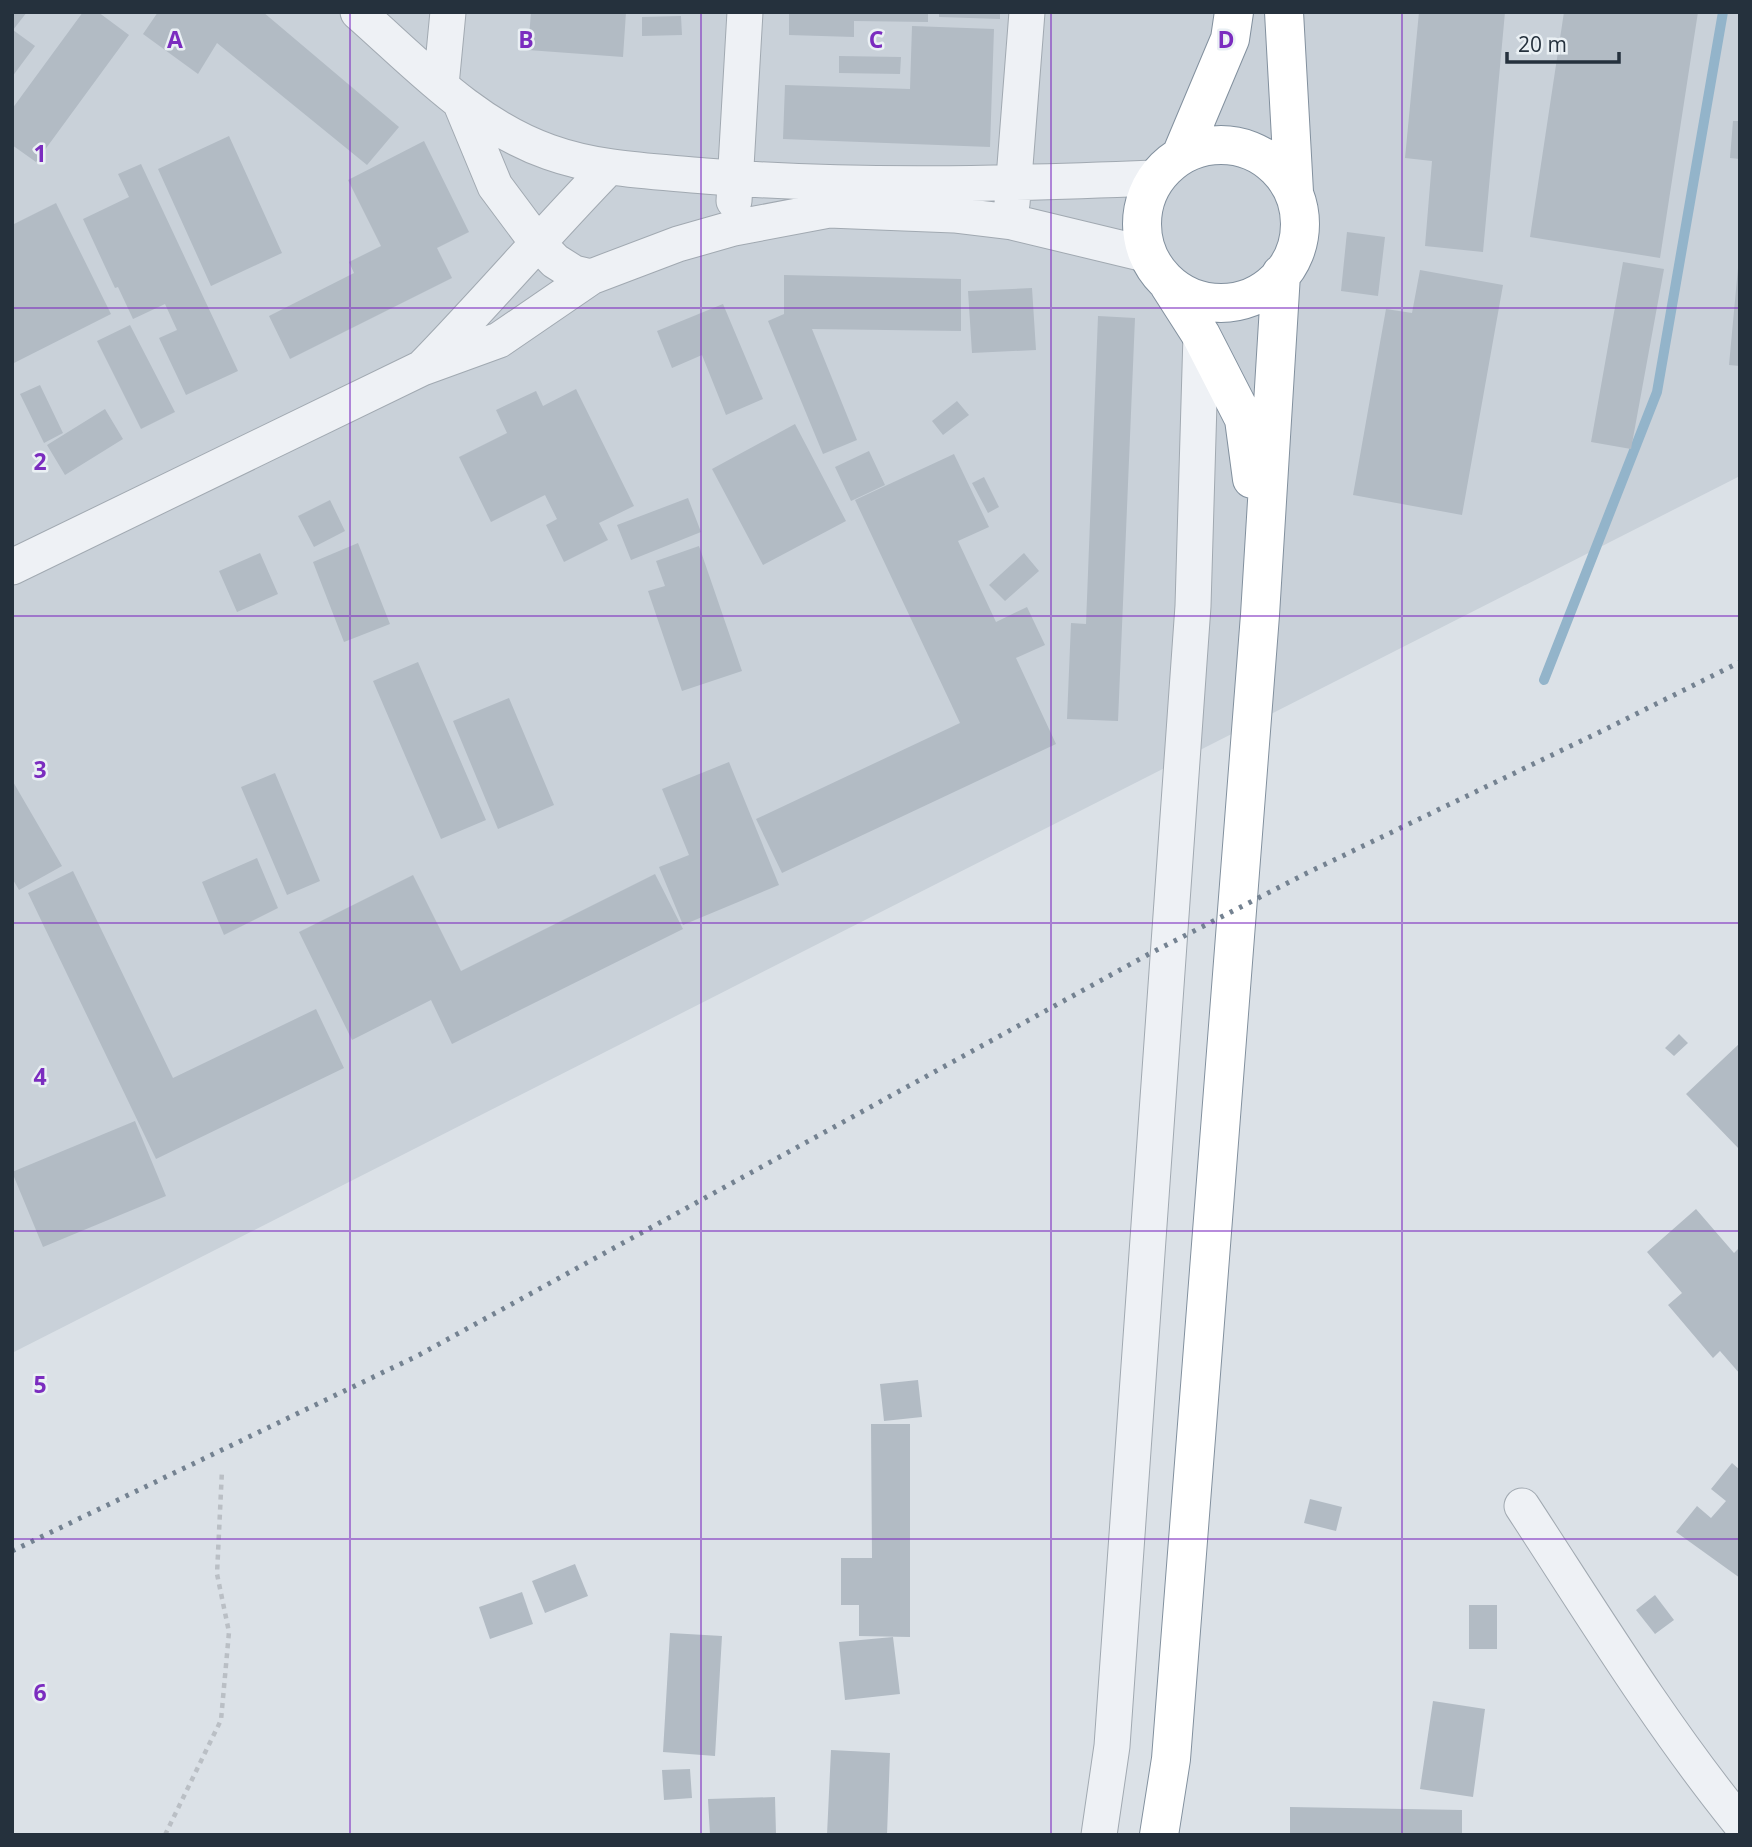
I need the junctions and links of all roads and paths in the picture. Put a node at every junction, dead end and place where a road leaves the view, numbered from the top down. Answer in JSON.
{"nodes":[{"id":1,"x":358,"y":12,"type":"edge"},
{"id":2,"x":448,"y":12,"type":"edge"},
{"id":3,"x":745,"y":12,"type":"edge"},
{"id":4,"x":1027,"y":12,"type":"edge"},
{"id":5,"x":1234,"y":12,"type":"edge"},
{"id":6,"x":1284,"y":12,"type":"edge"},
{"id":7,"x":451,"y":94,"type":"junction"},
{"id":8,"x":1182,"y":153,"type":"junction"},
{"id":9,"x":608,"y":168,"type":"junction"},
{"id":10,"x":734,"y":178,"type":"junction"},
{"id":11,"x":1154,"y":178,"type":"junction"},
{"id":12,"x":1012,"y":183,"type":"junction"},
{"id":13,"x":1294,"y":192,"type":"junction"},
{"id":14,"x":508,"y":202,"type":"junction"},
{"id":15,"x":1012,"y":222,"type":"junction"},
{"id":16,"x":734,"y":228,"type":"junction"},
{"id":17,"x":536,"y":242,"type":"junction"},
{"id":18,"x":1159,"y":270,"type":"junction"},
{"id":19,"x":1281,"y":274,"type":"junction"},
{"id":20,"x":592,"y":277,"type":"junction"},
{"id":21,"x":491,"y":296,"type":"junction"},
{"id":22,"x":1201,"y":335,"type":"junction"},
{"id":23,"x":422,"y":369,"type":"junction"},
{"id":24,"x":12,"y":567,"type":"edge"},
{"id":25,"x":1263,"y":568,"type":"junction"},
{"id":26,"x":222,"y":1470,"type":"dead end"},
{"id":27,"x":1522,"y":1506,"type":"dead end"},
{"id":28,"x":1740,"y":1823,"type":"edge"},
{"id":29,"x":165,"y":1835,"type":"edge"},
{"id":30,"x":1099,"y":1835,"type":"edge"},
{"id":31,"x":1159,"y":1835,"type":"edge"}],
"edges":[{"from":1,"to":7,"type":"street"},
{"from":2,"to":7,"type":"street"},
{"from":3,"to":10,"type":"street"},
{"from":4,"to":12,"type":"street"},
{"from":5,"to":8,"type":"highway"},
{"from":6,"to":13,"type":"highway"},
{"from":7,"to":9,"type":"street"},
{"from":7,"to":14,"type":"street"},
{"from":8,"to":11,"type":"highway"},
{"from":8,"to":13,"type":"highway"},
{"from":9,"to":10,"type":"street"},
{"from":9,"to":17,"type":"street"},
{"from":10,"to":12,"type":"street"},
{"from":10,"to":16,"type":"street"},
{"from":11,"to":12,"type":"street"},
{"from":11,"to":18,"type":"highway"},
{"from":12,"to":15,"type":"street"},
{"from":13,"to":19,"type":"highway"},
{"from":14,"to":17,"type":"street"},
{"from":14,"to":21,"type":"street"},
{"from":15,"to":16,"type":"street"},
{"from":15,"to":18,"type":"street"},
{"from":16,"to":20,"type":"street"},
{"from":17,"to":20,"type":"street"},
{"from":17,"to":21,"type":"street"},
{"from":18,"to":19,"type":"highway"},
{"from":18,"to":22,"type":"highway"},
{"from":19,"to":25,"type":"highway"},
{"from":20,"to":23,"type":"street"},
{"from":21,"to":23,"type":"street"},
{"from":22,"to":25,"type":"highway"},
{"from":22,"to":30,"type":"street"},
{"from":23,"to":24,"type":"street"},
{"from":25,"to":31,"type":"highway"},
{"from":26,"to":29,"type":"path"},
{"from":27,"to":28,"type":"street"}]}
